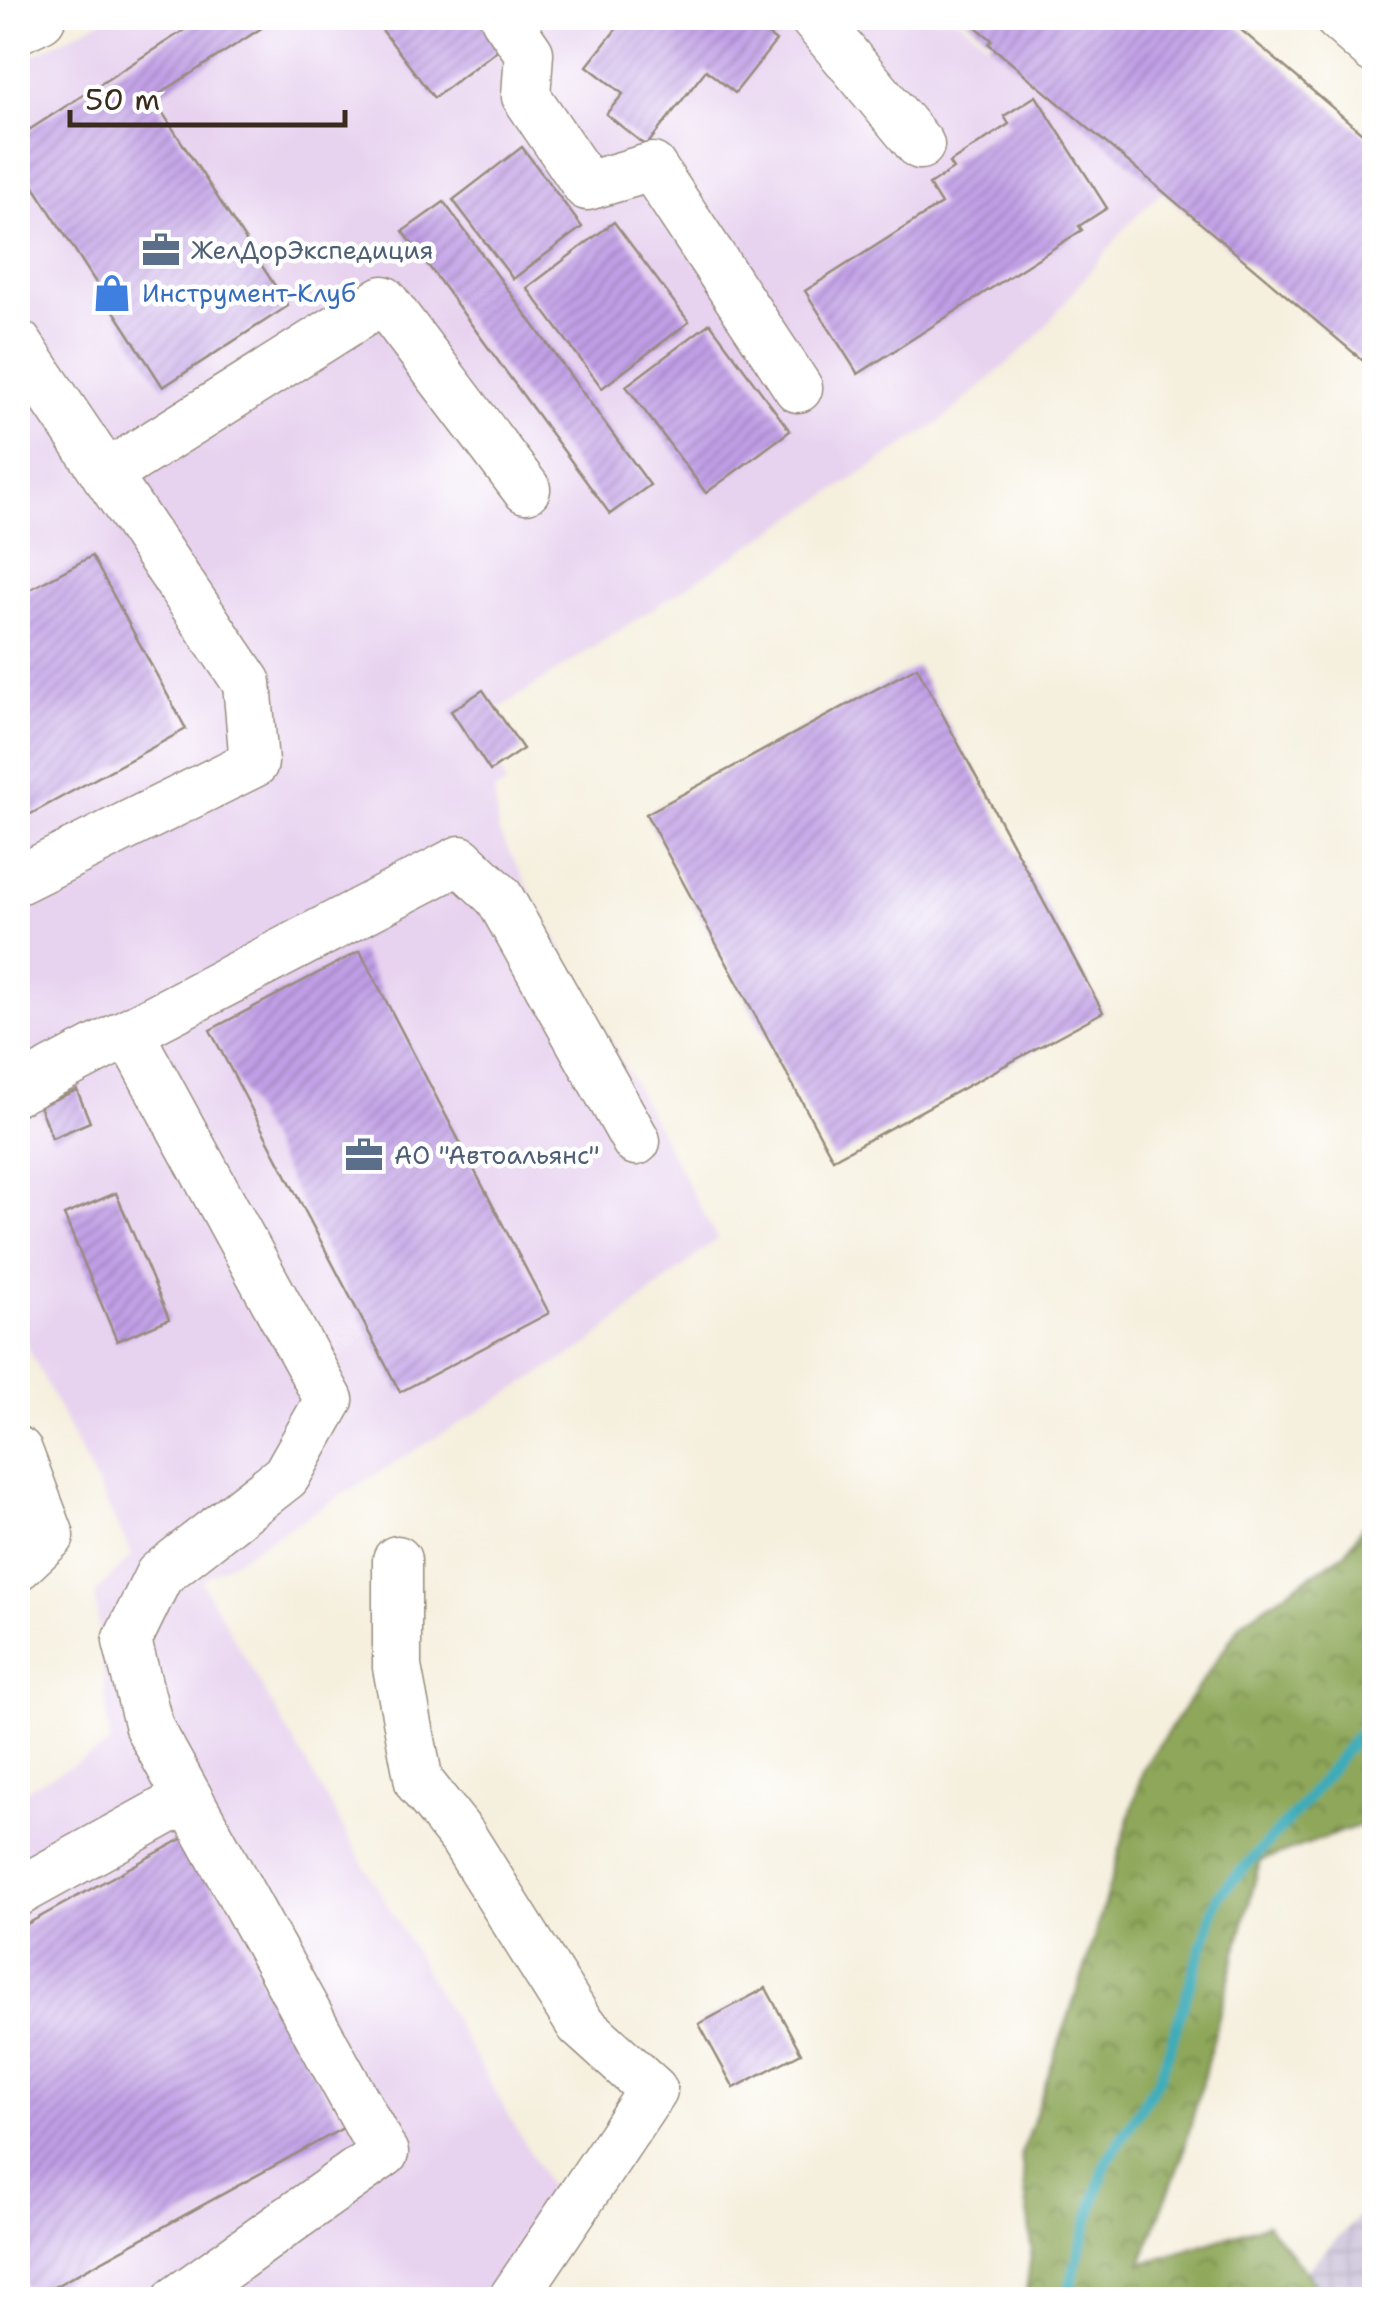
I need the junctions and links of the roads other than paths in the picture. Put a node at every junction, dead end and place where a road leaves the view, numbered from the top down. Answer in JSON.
{"nodes":[{"id":1,"x":42,"y":18,"type":"edge"},
{"id":2,"x":505,"y":18,"type":"edge"},
{"id":3,"x":814,"y":18,"type":"edge"},
{"id":4,"x":1338,"y":18,"type":"edge"},
{"id":5,"x":18,"y":30,"type":"edge"},
{"id":6,"x":1374,"y":49,"type":"edge"},
{"id":7,"x":920,"y":145,"type":"dead end"},
{"id":8,"x":18,"y":344,"type":"edge"},
{"id":9,"x":798,"y":388,"type":"dead end"},
{"id":10,"x":106,"y":475,"type":"junction"},
{"id":11,"x":526,"y":489,"type":"dead end"},
{"id":12,"x":18,"y":880,"type":"edge"},
{"id":13,"x":129,"y":1033,"type":"junction"},
{"id":14,"x":18,"y":1090,"type":"edge"},
{"id":15,"x":636,"y":1142,"type":"dead end"},
{"id":16,"x":18,"y":1451,"type":"edge"},
{"id":17,"x":397,"y":1560,"type":"dead end"},
{"id":18,"x":18,"y":1566,"type":"edge"},
{"id":19,"x":188,"y":1798,"type":"junction"},
{"id":20,"x":18,"y":1892,"type":"edge"},
{"id":21,"x":177,"y":2300,"type":"edge"},
{"id":22,"x":512,"y":2300,"type":"edge"}],
"edges":[{"from":1,"to":5,"type":"street"},
{"from":2,"to":9,"type":"street"},
{"from":3,"to":7,"type":"street"},
{"from":4,"to":6,"type":"street"},
{"from":8,"to":10,"type":"street"},
{"from":10,"to":11,"type":"street"},
{"from":10,"to":12,"type":"street"},
{"from":13,"to":14,"type":"street"},
{"from":13,"to":15,"type":"street"},
{"from":13,"to":19,"type":"street"},
{"from":16,"to":18,"type":"street"},
{"from":17,"to":22,"type":"street"},
{"from":19,"to":20,"type":"street"},
{"from":19,"to":21,"type":"street"}]}
